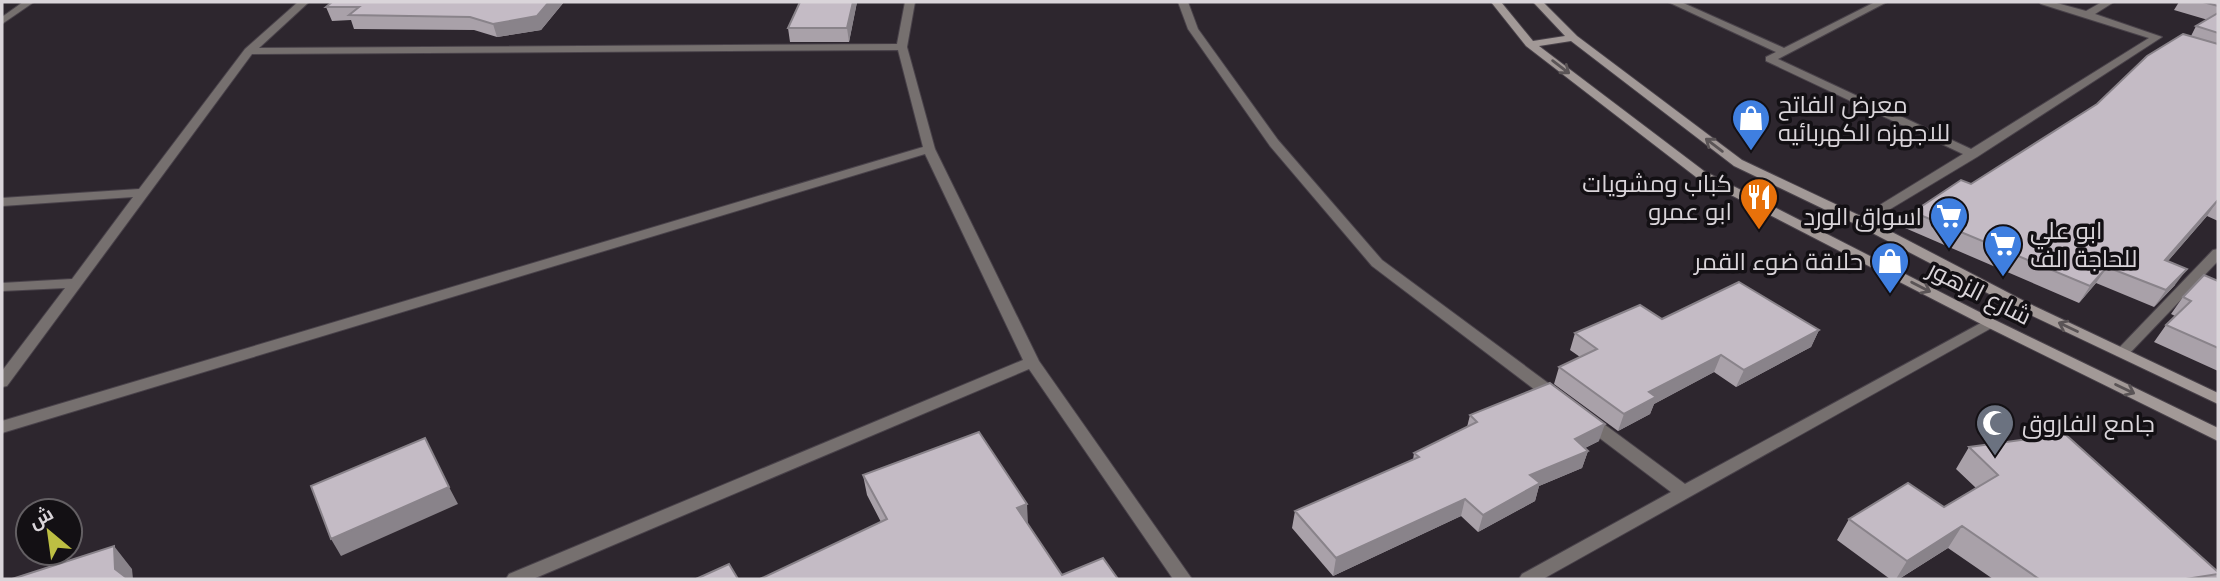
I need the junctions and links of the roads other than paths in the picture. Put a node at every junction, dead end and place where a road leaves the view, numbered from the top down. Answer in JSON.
{"nodes":[{"id":1,"x":29,"y":2,"type":"edge"},
{"id":2,"x":304,"y":2,"type":"edge"},
{"id":3,"x":910,"y":2,"type":"edge"},
{"id":4,"x":1183,"y":2,"type":"edge"},
{"id":5,"x":1496,"y":2,"type":"edge"},
{"id":6,"x":1538,"y":2,"type":"edge"},
{"id":7,"x":1673,"y":2,"type":"edge"},
{"id":8,"x":1882,"y":2,"type":"edge"},
{"id":9,"x":2044,"y":2,"type":"edge"},
{"id":10,"x":2109,"y":2,"type":"edge"},
{"id":11,"x":2087,"y":15,"type":"junction"},
{"id":12,"x":2,"y":21,"type":"edge"},
{"id":13,"x":1573,"y":38,"type":"junction"},
{"id":14,"x":1530,"y":44,"type":"junction"},
{"id":15,"x":902,"y":47,"type":"junction"},
{"id":16,"x":249,"y":51,"type":"junction"},
{"id":17,"x":1784,"y":52,"type":"junction"},
{"id":18,"x":929,"y":149,"type":"junction"},
{"id":19,"x":1973,"y":154,"type":"junction"},
{"id":20,"x":143,"y":193,"type":"junction"},
{"id":21,"x":2,"y":202,"type":"edge"},
{"id":22,"x":1862,"y":222,"type":"junction"},
{"id":23,"x":2218,"y":253,"type":"edge"},
{"id":24,"x":76,"y":283,"type":"junction"},
{"id":25,"x":2,"y":287,"type":"edge"},
{"id":26,"x":1990,"y":323,"type":"junction"},
{"id":27,"x":2122,"y":353,"type":"junction"},
{"id":28,"x":1032,"y":362,"type":"junction"},
{"id":29,"x":2,"y":382,"type":"edge"},
{"id":30,"x":2218,"y":398,"type":"edge"},
{"id":31,"x":2,"y":427,"type":"edge"},
{"id":32,"x":2218,"y":435,"type":"edge"},
{"id":33,"x":1682,"y":491,"type":"junction"},
{"id":34,"x":515,"y":579,"type":"edge"},
{"id":35,"x":1183,"y":579,"type":"edge"},
{"id":36,"x":1528,"y":579,"type":"edge"}],
"edges":[{"from":1,"to":12,"type":"street"},
{"from":2,"to":16,"type":"street"},
{"from":3,"to":15,"type":"street"},
{"from":4,"to":33,"type":"street"},
{"from":5,"to":14,"type":"main road","name":"شارع الزهور"},
{"from":6,"to":13,"type":"main road","name":"شارع الزهور"},
{"from":7,"to":17,"type":"street"},
{"from":8,"to":17,"type":"street"},
{"from":9,"to":11,"type":"street"},
{"from":10,"to":11,"type":"street"},
{"from":11,"to":19,"type":"street"},
{"from":13,"to":14,"type":"main road"},
{"from":22,"to":13,"type":"main road","name":"شارع الزهور","one_way":true},
{"from":14,"to":26,"type":"main road","name":"شارع الزهور","one_way":true},
{"from":15,"to":16,"type":"street"},
{"from":15,"to":18,"type":"street"},
{"from":16,"to":20,"type":"street"},
{"from":17,"to":19,"type":"street"},
{"from":18,"to":28,"type":"street"},
{"from":18,"to":31,"type":"street"},
{"from":19,"to":22,"type":"street"},
{"from":20,"to":21,"type":"street"},
{"from":20,"to":24,"type":"street"},
{"from":27,"to":22,"type":"main road","name":"شارع الزهور","one_way":true},
{"from":23,"to":27,"type":"street"},
{"from":24,"to":25,"type":"street"},
{"from":24,"to":29,"type":"street"},
{"from":26,"to":32,"type":"main road","name":"شارع الزهور","one_way":true},
{"from":26,"to":33,"type":"street"},
{"from":27,"to":30,"type":"main road","name":"شارع الزهور"},
{"from":28,"to":34,"type":"street"},
{"from":28,"to":35,"type":"street"},
{"from":33,"to":36,"type":"street"}]}
